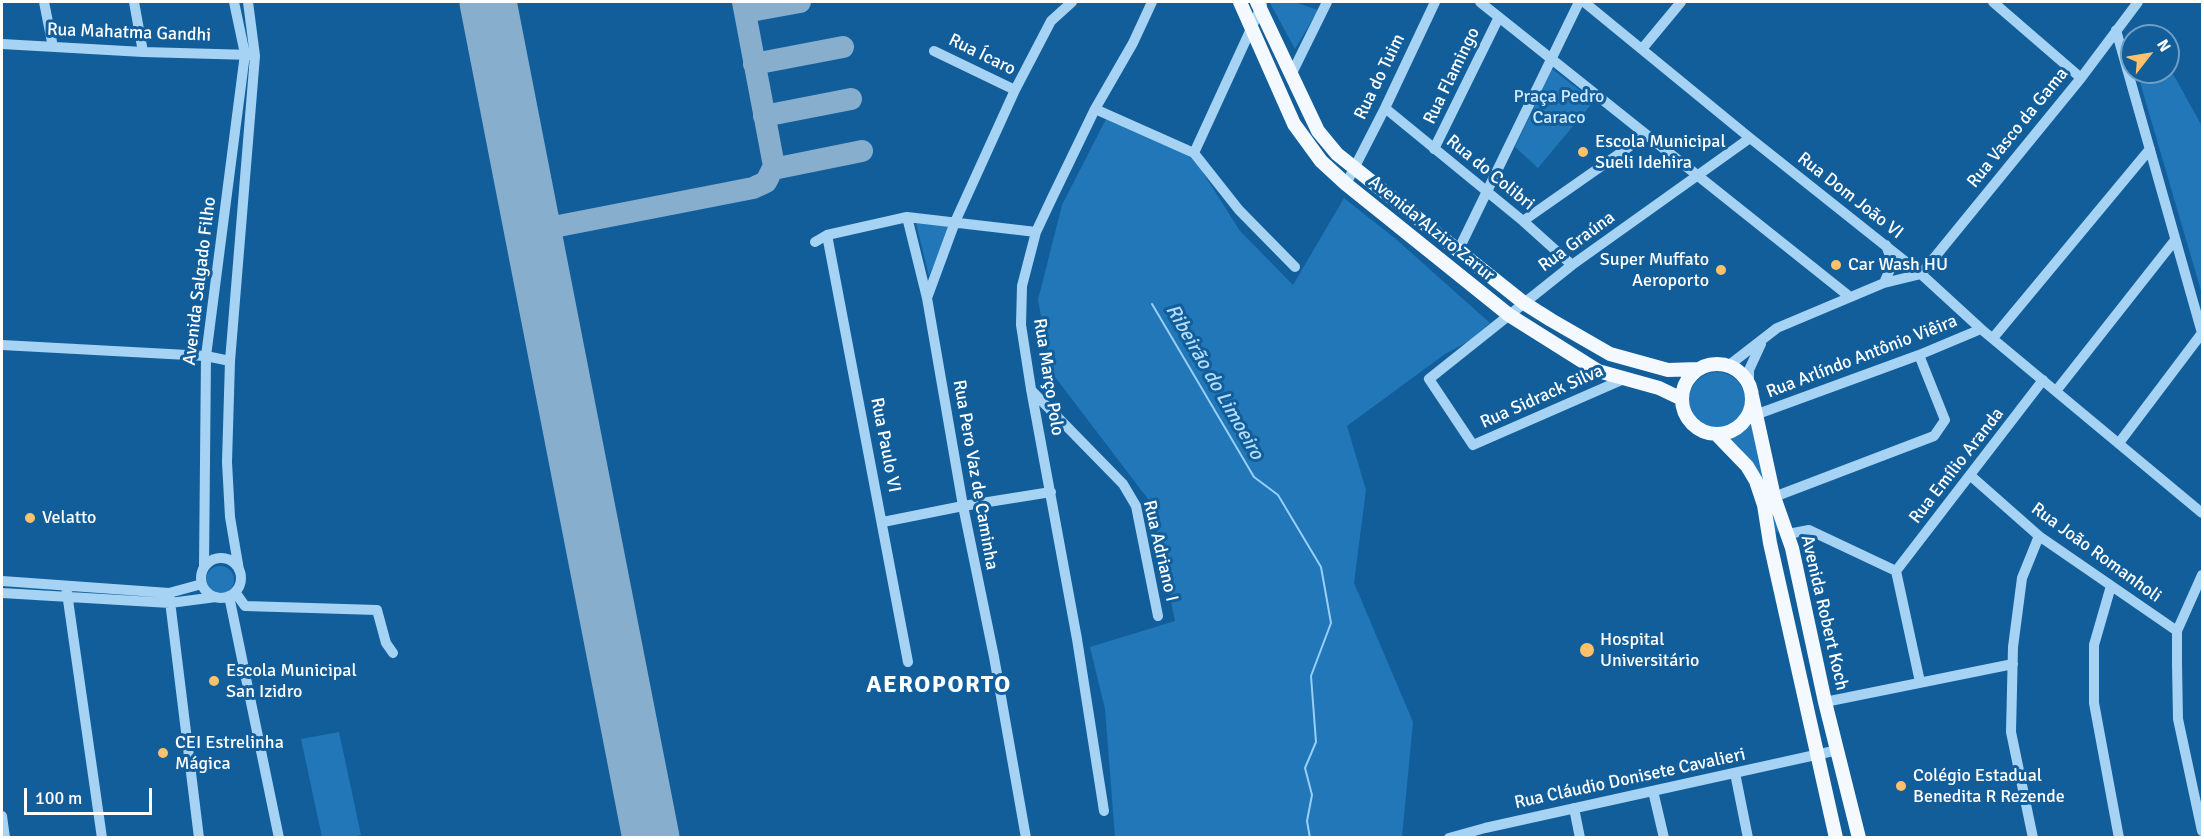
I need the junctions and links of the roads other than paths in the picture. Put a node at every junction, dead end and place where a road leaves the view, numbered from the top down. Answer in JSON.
{"nodes":[{"id":1,"x":44,"y":2,"type":"edge"},
{"id":2,"x":134,"y":2,"type":"edge"},
{"id":3,"x":234,"y":2,"type":"edge"},
{"id":4,"x":248,"y":2,"type":"edge"},
{"id":5,"x":1072,"y":2,"type":"edge"},
{"id":6,"x":1152,"y":2,"type":"edge"},
{"id":7,"x":1240,"y":2,"type":"edge"},
{"id":8,"x":1327,"y":2,"type":"edge"},
{"id":9,"x":1434,"y":2,"type":"edge"},
{"id":10,"x":1480,"y":2,"type":"edge"},
{"id":11,"x":1579,"y":2,"type":"edge"},
{"id":12,"x":1584,"y":2,"type":"edge"},
{"id":13,"x":1682,"y":2,"type":"edge"},
{"id":14,"x":1993,"y":2,"type":"edge"},
{"id":15,"x":2138,"y":2,"type":"edge"},
{"id":16,"x":1260,"y":4,"type":"edge"},
{"id":17,"x":1499,"y":17,"type":"junction"},
{"id":18,"x":1252,"y":27,"type":"junction"},
{"id":19,"x":2116,"y":30,"type":"junction"},
{"id":20,"x":2,"y":44,"type":"edge"},
{"id":21,"x":53,"y":47,"type":"junction"},
{"id":22,"x":1642,"y":49,"type":"junction"},
{"id":23,"x":934,"y":51,"type":"dead end"},
{"id":24,"x":143,"y":52,"type":"junction"},
{"id":25,"x":250,"y":55,"type":"junction"},
{"id":26,"x":1551,"y":59,"type":"junction"},
{"id":27,"x":1291,"y":75,"type":"junction"},
{"id":28,"x":2080,"y":78,"type":"junction"},
{"id":29,"x":1015,"y":90,"type":"junction"},
{"id":30,"x":1385,"y":108,"type":"junction"},
{"id":31,"x":1095,"y":109,"type":"junction"},
{"id":32,"x":1646,"y":135,"type":"junction"},
{"id":33,"x":1750,"y":138,"type":"junction"},
{"id":34,"x":1434,"y":149,"type":"junction"},
{"id":35,"x":2150,"y":149,"type":"junction"},
{"id":36,"x":1194,"y":153,"type":"junction"},
{"id":37,"x":1353,"y":166,"type":"junction"},
{"id":38,"x":1697,"y":176,"type":"junction"},
{"id":39,"x":1346,"y":184,"type":"junction"},
{"id":40,"x":1487,"y":193,"type":"junction"},
{"id":41,"x":908,"y":217,"type":"junction"},
{"id":42,"x":1523,"y":221,"type":"junction"},
{"id":43,"x":954,"y":222,"type":"junction"},
{"id":44,"x":1036,"y":232,"type":"junction"},
{"id":45,"x":827,"y":236,"type":"junction"},
{"id":46,"x":2175,"y":240,"type":"junction"},
{"id":47,"x":815,"y":242,"type":"dead end"},
{"id":48,"x":1886,"y":245,"type":"junction"},
{"id":49,"x":1458,"y":251,"type":"junction"},
{"id":50,"x":1572,"y":265,"type":"junction"},
{"id":51,"x":1295,"y":267,"type":"dead end"},
{"id":52,"x":1921,"y":273,"type":"junction"},
{"id":53,"x":1884,"y":283,"type":"junction"},
{"id":54,"x":1850,"y":297,"type":"junction"},
{"id":55,"x":927,"y":298,"type":"junction"},
{"id":56,"x":1524,"y":303,"type":"junction"},
{"id":57,"x":1509,"y":315,"type":"junction"},
{"id":58,"x":1981,"y":328,"type":"junction"},
{"id":59,"x":2202,"y":333,"type":"edge"},
{"id":60,"x":1766,"y":336,"type":"junction"},
{"id":61,"x":1993,"y":338,"type":"junction"},
{"id":62,"x":2,"y":345,"type":"edge"},
{"id":63,"x":1918,"y":355,"type":"junction"},
{"id":64,"x":206,"y":356,"type":"junction"},
{"id":65,"x":230,"y":361,"type":"junction"},
{"id":66,"x":1728,"y":366,"type":"junction"},
{"id":67,"x":1698,"y":369,"type":"junction"},
{"id":68,"x":1624,"y":379,"type":"junction"},
{"id":69,"x":2043,"y":380,"type":"junction"},
{"id":70,"x":1031,"y":389,"type":"junction"},
{"id":71,"x":1750,"y":391,"type":"junction"},
{"id":72,"x":2056,"y":391,"type":"junction"},
{"id":73,"x":1682,"y":399,"type":"junction"},
{"id":74,"x":1755,"y":415,"type":"junction"},
{"id":75,"x":1717,"y":435,"type":"junction"},
{"id":76,"x":2119,"y":443,"type":"junction"},
{"id":77,"x":1473,"y":446,"type":"joint"},
{"id":78,"x":1971,"y":476,"type":"junction"},
{"id":79,"x":1051,"y":492,"type":"junction"},
{"id":80,"x":1774,"y":497,"type":"junction"},
{"id":81,"x":963,"y":506,"type":"junction"},
{"id":82,"x":2202,"y":513,"type":"edge"},
{"id":83,"x":883,"y":522,"type":"junction"},
{"id":84,"x":1788,"y":534,"type":"junction"},
{"id":85,"x":2039,"y":536,"type":"junction"},
{"id":86,"x":1772,"y":548,"type":"junction"},
{"id":87,"x":1792,"y":548,"type":"junction"},
{"id":88,"x":204,"y":566,"type":"junction"},
{"id":89,"x":239,"y":570,"type":"junction"},
{"id":90,"x":1896,"y":572,"type":"junction"},
{"id":91,"x":2202,"y":575,"type":"edge"},
{"id":92,"x":2,"y":581,"type":"edge"},
{"id":93,"x":202,"y":584,"type":"junction"},
{"id":94,"x":2111,"y":585,"type":"junction"},
{"id":95,"x":66,"y":591,"type":"junction"},
{"id":96,"x":2,"y":592,"type":"edge"},
{"id":97,"x":232,"y":594,"type":"junction"},
{"id":98,"x":216,"y":597,"type":"junction"},
{"id":99,"x":170,"y":598,"type":"junction"},
{"id":100,"x":1158,"y":616,"type":"dead end"},
{"id":101,"x":2177,"y":631,"type":"junction"},
{"id":102,"x":393,"y":652,"type":"dead end"},
{"id":103,"x":908,"y":662,"type":"dead end"},
{"id":104,"x":2013,"y":664,"type":"junction"},
{"id":105,"x":1920,"y":682,"type":"junction"},
{"id":106,"x":1825,"y":702,"type":"junction"},
{"id":107,"x":1838,"y":750,"type":"junction"},
{"id":108,"x":1818,"y":754,"type":"junction"},
{"id":109,"x":1735,"y":773,"type":"junction"},
{"id":110,"x":1653,"y":791,"type":"junction"},
{"id":111,"x":1574,"y":808,"type":"junction"},
{"id":112,"x":1104,"y":811,"type":"dead end"},
{"id":113,"x":2,"y":816,"type":"edge"},
{"id":114,"x":1494,"y":826,"type":"junction"},
{"id":115,"x":2202,"y":831,"type":"edge"},
{"id":116,"x":5,"y":837,"type":"edge"},
{"id":117,"x":102,"y":837,"type":"edge"},
{"id":118,"x":199,"y":837,"type":"edge"},
{"id":119,"x":279,"y":837,"type":"edge"},
{"id":120,"x":1026,"y":837,"type":"edge"},
{"id":121,"x":1449,"y":837,"type":"edge"},
{"id":122,"x":1497,"y":837,"type":"edge"},
{"id":123,"x":1581,"y":837,"type":"edge"},
{"id":124,"x":1664,"y":837,"type":"edge"},
{"id":125,"x":1748,"y":837,"type":"edge"},
{"id":126,"x":1836,"y":837,"type":"edge"},
{"id":127,"x":1859,"y":837,"type":"edge"},
{"id":128,"x":2032,"y":837,"type":"edge"},
{"id":129,"x":2119,"y":837,"type":"edge"}],
"edges":[{"from":1,"to":21,"type":"street"},
{"from":2,"to":24,"type":"street"},
{"from":3,"to":25,"type":"street","name":"Avenida Salgado Filho"},
{"from":4,"to":25,"type":"street","name":"Avenida Salgado Filho"},
{"from":5,"to":29,"type":"street","name":"Rua Pero Vaz de Caminha"},
{"from":6,"to":31,"type":"street","name":"Rua Março Polo"},
{"from":7,"to":18,"type":"main road","name":"Avenida Alziro Zarur"},
{"from":8,"to":27,"type":"street"},
{"from":9,"to":30,"type":"street","name":"Rua do Tuim"},
{"from":10,"to":17,"type":"street"},
{"from":11,"to":26,"type":"street"},
{"from":12,"to":22,"type":"street","name":"Rua Dom João VI"},
{"from":13,"to":22,"type":"street"},
{"from":14,"to":28,"type":"street"},
{"from":15,"to":19,"type":"street","name":"Rua Vasco da Gama"},
{"from":16,"to":18,"type":"street"},
{"from":16,"to":27,"type":"main road","name":"Avenida Alziro Zarur"},
{"from":17,"to":26,"type":"street"},
{"from":17,"to":34,"type":"street","name":"Rua Flamingo"},
{"from":18,"to":36,"type":"street"},
{"from":18,"to":39,"type":"main road","name":"Avenida Alziro Zarur"},
{"from":19,"to":28,"type":"street","name":"Rua Vasco da Gama"},
{"from":19,"to":35,"type":"street"},
{"from":20,"to":21,"type":"street","name":"Rua Mahatma Gandhi"},
{"from":21,"to":24,"type":"street","name":"Rua Mahatma Gandhi"},
{"from":22,"to":33,"type":"street","name":"Rua Dom João VI"},
{"from":23,"to":29,"type":"street","name":"Rua Ícaro"},
{"from":24,"to":25,"type":"street","name":"Rua Mahatma Gandhi"},
{"from":25,"to":64,"type":"street","name":"Avenida Salgado Filho"},
{"from":25,"to":65,"type":"street"},
{"from":26,"to":32,"type":"street"},
{"from":26,"to":40,"type":"street"},
{"from":27,"to":37,"type":"main road","name":"Avenida Alziro Zarur"},
{"from":28,"to":52,"type":"street","name":"Rua Vasco da Gama"},
{"from":29,"to":43,"type":"street","name":"Rua Pero Vaz de Caminha"},
{"from":30,"to":34,"type":"street","name":"Rua do Colibri"},
{"from":30,"to":37,"type":"street","name":"Rua do Tuim"},
{"from":31,"to":36,"type":"street"},
{"from":31,"to":44,"type":"street","name":"Rua Março Polo"},
{"from":32,"to":38,"type":"street"},
{"from":32,"to":42,"type":"street"},
{"from":33,"to":38,"type":"street","name":"Rua Graúna"},
{"from":33,"to":48,"type":"street","name":"Rua Dom João VI"},
{"from":34,"to":40,"type":"street","name":"Rua do Colibri"},
{"from":35,"to":46,"type":"street"},
{"from":35,"to":61,"type":"street"},
{"from":36,"to":51,"type":"street"},
{"from":37,"to":39,"type":"street","name":"Rua do Tuim"},
{"from":37,"to":49,"type":"main road","name":"Avenida Alziro Zarur"},
{"from":38,"to":50,"type":"street","name":"Rua Graúna"},
{"from":38,"to":54,"type":"street"},
{"from":39,"to":57,"type":"main road","name":"Avenida Alziro Zarur"},
{"from":40,"to":42,"type":"street","name":"Rua do Colibri"},
{"from":40,"to":49,"type":"street"},
{"from":41,"to":43,"type":"street"},
{"from":41,"to":45,"type":"street"},
{"from":41,"to":55,"type":"street","name":"Rua Pero Vaz de Caminha"},
{"from":42,"to":50,"type":"street","name":"Rua do Colibri"},
{"from":43,"to":44,"type":"street"},
{"from":43,"to":55,"type":"street","name":"Rua Pero Vaz de Caminha"},
{"from":44,"to":70,"type":"street","name":"Rua Março Polo"},
{"from":45,"to":47,"type":"street"},
{"from":45,"to":83,"type":"street","name":"Rua Paulo VI"},
{"from":46,"to":59,"type":"street"},
{"from":46,"to":72,"type":"street"},
{"from":48,"to":52,"type":"street","name":"Rua Dom João VI"},
{"from":48,"to":53,"type":"street"},
{"from":49,"to":56,"type":"main road","name":"Avenida Alziro Zarur"},
{"from":50,"to":56,"type":"street","name":"Rua Graúna"},
{"from":52,"to":53,"type":"street"},
{"from":52,"to":58,"type":"street","name":"Rua Dom João VI"},
{"from":53,"to":54,"type":"street"},
{"from":54,"to":60,"type":"street"},
{"from":55,"to":81,"type":"street","name":"Rua Pero Vaz de Caminha"},
{"from":56,"to":57,"type":"street","name":"Rua Graúna"},
{"from":56,"to":67,"type":"main road","name":"Avenida Alziro Zarur"},
{"from":57,"to":68,"type":"main road","name":"Avenida Alziro Zarur"},
{"from":57,"to":77,"type":"street","name":"Rua Graúna"},
{"from":58,"to":61,"type":"street","name":"Rua Dom João VI"},
{"from":58,"to":63,"type":"street","name":"Rua Arlíndo Antônio Viêira"},
{"from":59,"to":76,"type":"street"},
{"from":60,"to":66,"type":"street"},
{"from":60,"to":71,"type":"street","name":"Avenida Robert Koch"},
{"from":61,"to":69,"type":"street","name":"Rua Dom João VI"},
{"from":62,"to":64,"type":"street"},
{"from":63,"to":74,"type":"street","name":"Rua Arlíndo Antônio Viêira"},
{"from":63,"to":80,"type":"street"},
{"from":64,"to":65,"type":"street"},
{"from":64,"to":88,"type":"street","name":"Avenida Salgado Filho"},
{"from":65,"to":89,"type":"street"},
{"from":66,"to":67,"type":"main road"},
{"from":66,"to":71,"type":"main road"},
{"from":67,"to":73,"type":"main road"},
{"from":68,"to":73,"type":"main road","name":"Avenida Alziro Zarur"},
{"from":68,"to":77,"type":"street","name":"Rua Sidrack Silva"},
{"from":69,"to":72,"type":"street","name":"Rua Dom João VI"},
{"from":69,"to":78,"type":"street","name":"Rua Emílio Aranda"},
{"from":70,"to":79,"type":"street","name":"Rua Março Polo"},
{"from":70,"to":100,"type":"street","name":"Rua Adriano I"},
{"from":71,"to":74,"type":"main road","name":"Avenida Robert Koch"},
{"from":71,"to":75,"type":"main road"},
{"from":72,"to":76,"type":"street","name":"Rua Dom João VI"},
{"from":73,"to":75,"type":"main road"},
{"from":74,"to":80,"type":"main road","name":"Avenida Robert Koch"},
{"from":75,"to":86,"type":"main road","name":"Avenida Robert Koch"},
{"from":76,"to":82,"type":"street","name":"Rua Dom João VI"},
{"from":78,"to":85,"type":"street","name":"Rua João Romanholi"},
{"from":78,"to":90,"type":"street","name":"Rua Emílio Aranda"},
{"from":79,"to":81,"type":"street"},
{"from":79,"to":112,"type":"street","name":"Rua Março Polo"},
{"from":80,"to":84,"type":"main road","name":"Avenida Robert Koch"},
{"from":81,"to":83,"type":"street"},
{"from":81,"to":120,"type":"street","name":"Rua Pero Vaz de Caminha"},
{"from":83,"to":103,"type":"street","name":"Rua Paulo VI"},
{"from":84,"to":86,"type":"main road"},
{"from":84,"to":87,"type":"main road","name":"Avenida Robert Koch"},
{"from":84,"to":90,"type":"street"},
{"from":85,"to":94,"type":"street","name":"Rua João Romanholi"},
{"from":85,"to":104,"type":"street"},
{"from":86,"to":87,"type":"main road"},
{"from":86,"to":108,"type":"main road","name":"Avenida Robert Koch"},
{"from":87,"to":106,"type":"main road","name":"Avenida Robert Koch"},
{"from":88,"to":89,"type":"street"},
{"from":88,"to":93,"type":"street"},
{"from":89,"to":97,"type":"street"},
{"from":90,"to":105,"type":"street"},
{"from":91,"to":101,"type":"street"},
{"from":92,"to":95,"type":"street"},
{"from":93,"to":98,"type":"street"},
{"from":93,"to":99,"type":"street"},
{"from":94,"to":101,"type":"street","name":"Rua João Romanholi"},
{"from":94,"to":129,"type":"street"},
{"from":95,"to":96,"type":"street"},
{"from":95,"to":99,"type":"street"},
{"from":95,"to":117,"type":"street"},
{"from":97,"to":98,"type":"street"},
{"from":97,"to":102,"type":"street"},
{"from":97,"to":119,"type":"street"},
{"from":98,"to":99,"type":"street"},
{"from":99,"to":118,"type":"street"},
{"from":101,"to":115,"type":"street"},
{"from":104,"to":105,"type":"street"},
{"from":104,"to":128,"type":"street"},
{"from":105,"to":106,"type":"street"},
{"from":106,"to":107,"type":"main road","name":"Avenida Robert Koch"},
{"from":107,"to":108,"type":"street","name":"Rua Cláudio Donisete Cavalieri"},
{"from":107,"to":127,"type":"main road","name":"Avenida Robert Koch"},
{"from":108,"to":109,"type":"street","name":"Rua Cláudio Donisete Cavalieri"},
{"from":108,"to":126,"type":"main road","name":"Avenida Robert Koch"},
{"from":109,"to":110,"type":"street","name":"Rua Cláudio Donisete Cavalieri"},
{"from":109,"to":125,"type":"street"},
{"from":110,"to":111,"type":"street","name":"Rua Cláudio Donisete Cavalieri"},
{"from":110,"to":124,"type":"street"},
{"from":111,"to":114,"type":"street","name":"Rua Cláudio Donisete Cavalieri"},
{"from":111,"to":123,"type":"street"},
{"from":113,"to":116,"type":"street"},
{"from":114,"to":121,"type":"street","name":"Rua Cláudio Donisete Cavalieri"},
{"from":114,"to":122,"type":"street"}]}
